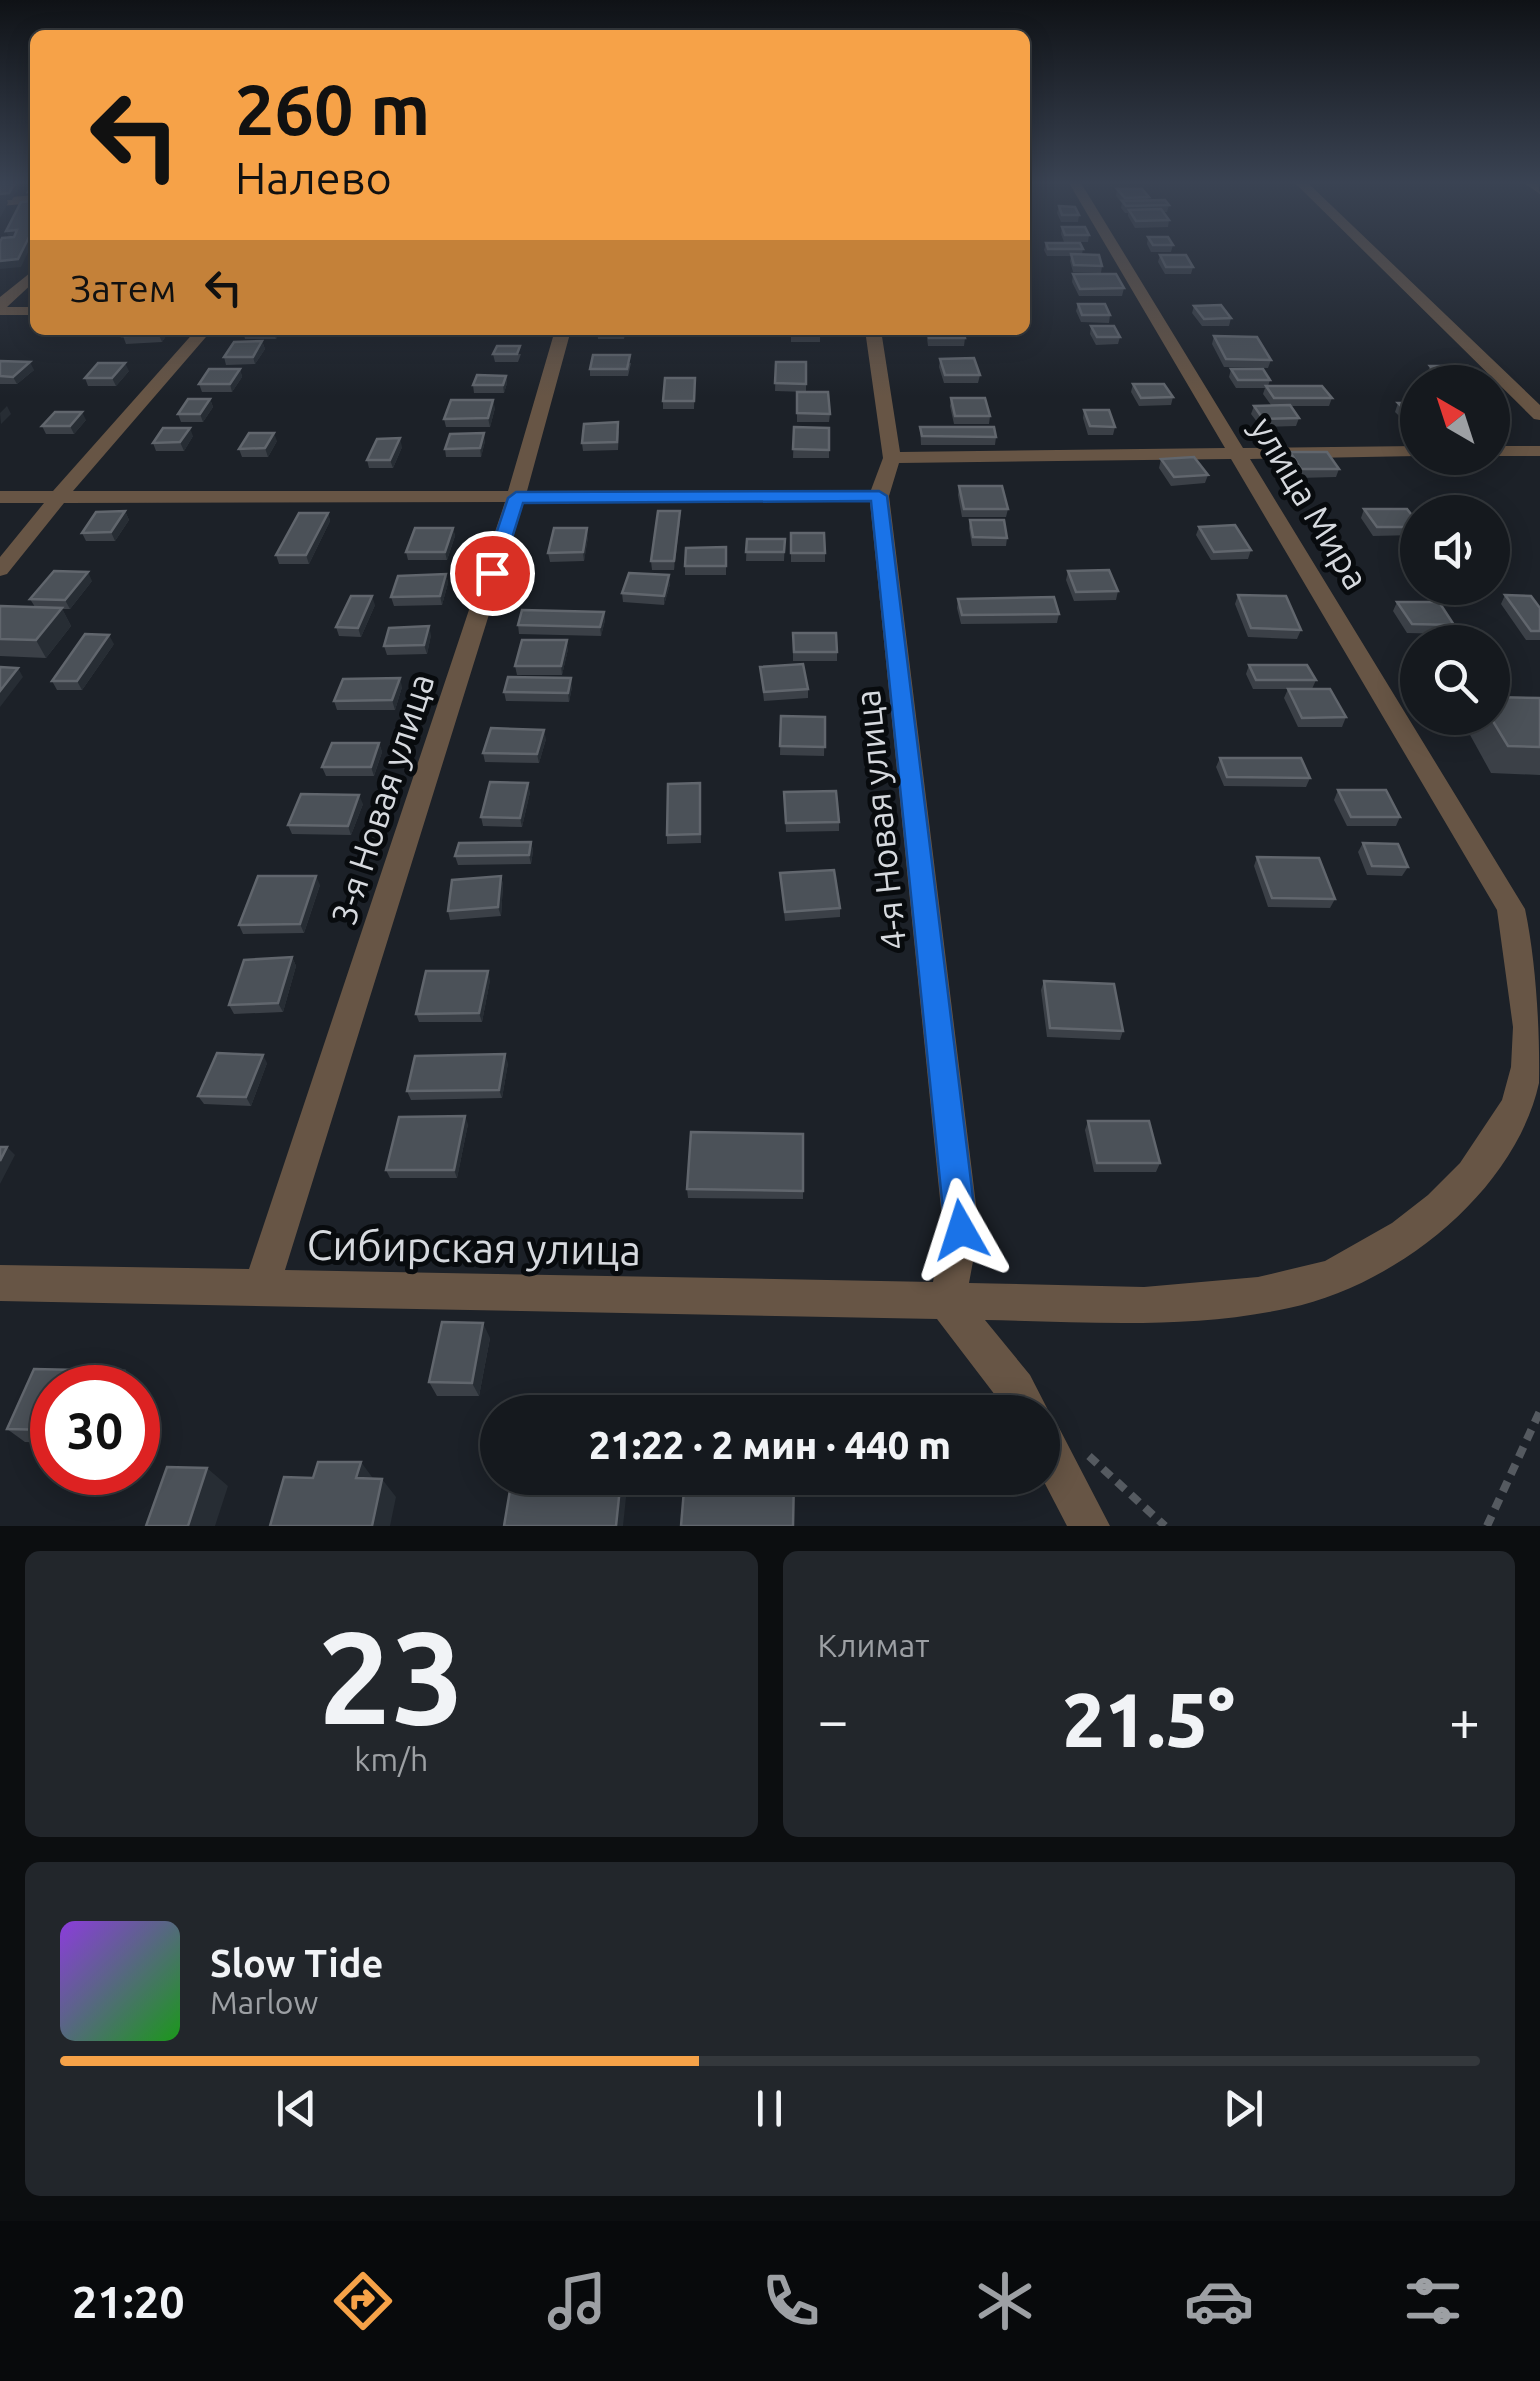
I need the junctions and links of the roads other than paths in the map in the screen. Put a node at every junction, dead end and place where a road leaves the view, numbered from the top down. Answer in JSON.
{"nodes":[{"id":1,"x":1118,"y":254,"type":"edge"},
{"id":2,"x":1374,"y":254,"type":"edge"},
{"id":3,"x":30,"y":276,"type":"edge"},
{"id":4,"x":30,"y":278,"type":"edge"},
{"id":5,"x":0,"y":280,"type":"edge"},
{"id":6,"x":0,"y":308,"type":"edge"},
{"id":7,"x":30,"y":311,"type":"edge"},
{"id":8,"x":200,"y":335,"type":"edge"},
{"id":9,"x":562,"y":335,"type":"edge"},
{"id":10,"x":874,"y":335,"type":"edge"},
{"id":11,"x":1540,"y":415,"type":"edge"},
{"id":12,"x":1236,"y":451,"type":"junction"},
{"id":13,"x":1400,"y":451,"type":"edge"},
{"id":14,"x":1510,"y":451,"type":"edge"},
{"id":15,"x":1540,"y":451,"type":"edge"},
{"id":16,"x":892,"y":458,"type":"junction"},
{"id":17,"x":58,"y":496,"type":"junction"},
{"id":18,"x":879,"y":496,"type":"junction"},
{"id":19,"x":0,"y":497,"type":"edge"},
{"id":20,"x":516,"y":498,"type":"junction"},
{"id":21,"x":0,"y":570,"type":"edge"},
{"id":22,"x":0,"y":1283,"type":"edge"},
{"id":23,"x":262,"y":1288,"type":"junction"},
{"id":24,"x":946,"y":1303,"type":"junction"},
{"id":25,"x":1016,"y":1395,"type":"edge"},
{"id":26,"x":1060,"y":1470,"type":"edge"},
{"id":27,"x":1089,"y":1526,"type":"edge"}],
"edges":[{"from":1,"to":12,"type":"street","name":"улица Мира"},
{"from":2,"to":11,"type":"street"},
{"from":3,"to":5,"type":"street"},
{"from":4,"to":6,"type":"street"},
{"from":6,"to":7,"type":"street"},
{"from":8,"to":17,"type":"street"},
{"from":9,"to":20,"type":"street","name":"3-я Новая улица"},
{"from":10,"to":16,"type":"street","name":"4-я Новая улица"},
{"from":12,"to":13,"type":"street"},
{"from":12,"to":16,"type":"street"},
{"from":12,"to":24,"type":"street","name":"улица Мира"},
{"from":14,"to":15,"type":"street"},
{"from":16,"to":18,"type":"street","name":"4-я Новая улица"},
{"from":17,"to":19,"type":"street"},
{"from":17,"to":20,"type":"street"},
{"from":17,"to":21,"type":"street"},
{"from":18,"to":20,"type":"street"},
{"from":18,"to":24,"type":"street","name":"4-я Новая улица"},
{"from":20,"to":23,"type":"street","name":"3-я Новая улица"},
{"from":22,"to":23,"type":"street","name":"Сибирская улица"},
{"from":23,"to":24,"type":"street","name":"Сибирская улица"},
{"from":24,"to":25,"type":"street"},
{"from":26,"to":27,"type":"street"}]}
